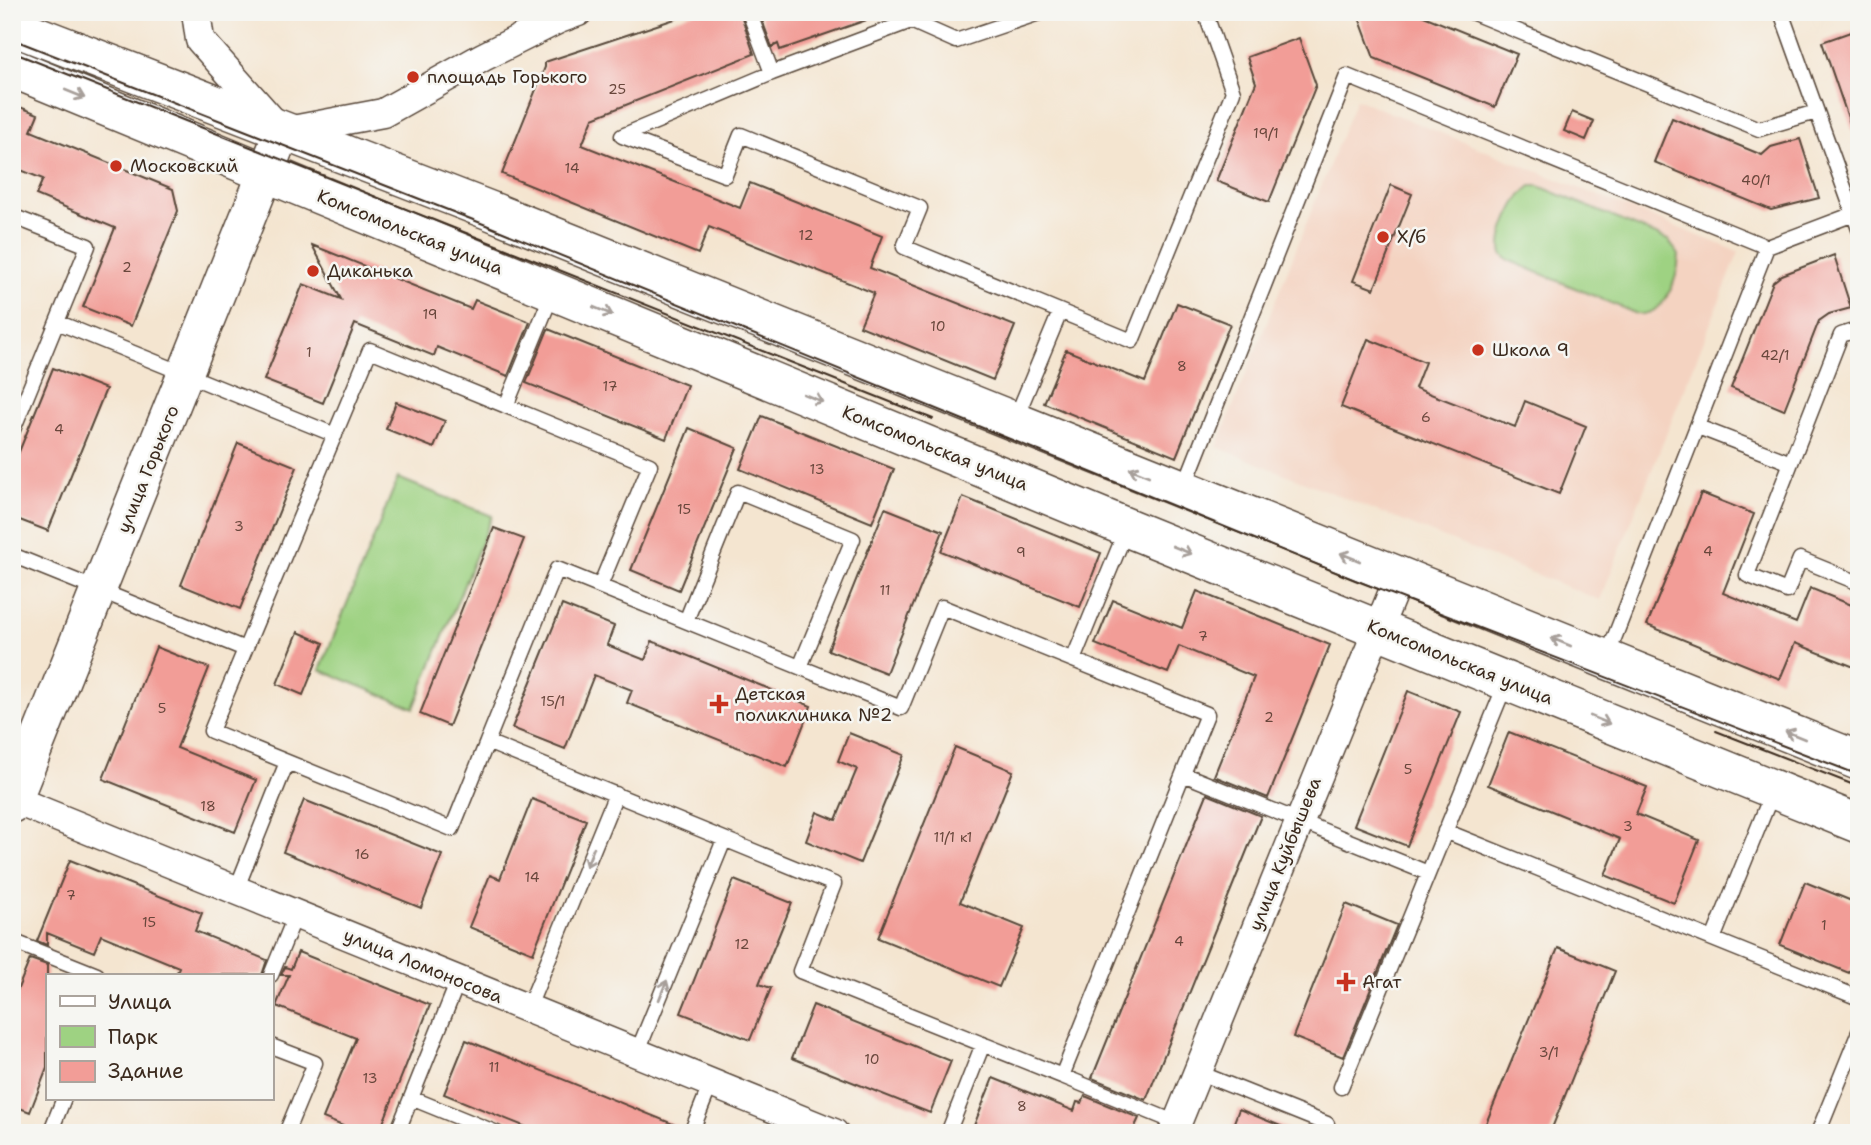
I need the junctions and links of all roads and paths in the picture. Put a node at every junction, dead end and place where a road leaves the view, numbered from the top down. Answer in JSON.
{"nodes":[{"id":1,"x":196,"y":12,"type":"edge"},
{"id":2,"x":749,"y":12,"type":"edge"},
{"id":3,"x":1042,"y":12,"type":"edge"},
{"id":4,"x":1205,"y":12,"type":"edge"},
{"id":5,"x":1471,"y":12,"type":"edge"},
{"id":6,"x":1781,"y":12,"type":"edge"},
{"id":7,"x":560,"y":14,"type":"edge"},
{"id":8,"x":12,"y":26,"type":"edge"},
{"id":9,"x":12,"y":68,"type":"edge"},
{"id":10,"x":772,"y":73,"type":"junction"},
{"id":11,"x":1816,"y":112,"type":"junction"},
{"id":12,"x":282,"y":132,"type":"junction"},
{"id":13,"x":267,"y":173,"type":"junction"},
{"id":14,"x":1856,"y":213,"type":"edge"},
{"id":15,"x":12,"y":216,"type":"edge"},
{"id":16,"x":1859,"y":229,"type":"edge"},
{"id":17,"x":1767,"y":247,"type":"junction"},
{"id":18,"x":554,"y":291,"type":"junction"},
{"id":19,"x":1060,"y":312,"type":"junction"},
{"id":20,"x":57,"y":322,"type":"junction"},
{"id":21,"x":1859,"y":329,"type":"edge"},
{"id":22,"x":186,"y":374,"type":"junction"},
{"id":23,"x":506,"y":406,"type":"junction"},
{"id":24,"x":1014,"y":422,"type":"junction"},
{"id":25,"x":1698,"y":427,"type":"junction"},
{"id":26,"x":12,"y":432,"type":"edge"},
{"id":27,"x":335,"y":435,"type":"junction"},
{"id":28,"x":1791,"y":463,"type":"junction"},
{"id":29,"x":1183,"y":490,"type":"junction"},
{"id":30,"x":1128,"y":528,"type":"junction"},
{"id":31,"x":12,"y":555,"type":"edge"},
{"id":32,"x":1399,"y":577,"type":"junction"},
{"id":33,"x":1859,"y":583,"type":"edge"},
{"id":34,"x":600,"y":586,"type":"junction"},
{"id":35,"x":99,"y":590,"type":"junction"},
{"id":36,"x":686,"y":621,"type":"junction"},
{"id":37,"x":1378,"y":629,"type":"junction"},
{"id":38,"x":245,"y":649,"type":"junction"},
{"id":39,"x":1073,"y":660,"type":"junction"},
{"id":40,"x":1606,"y":660,"type":"junction"},
{"id":41,"x":800,"y":667,"type":"junction"},
{"id":42,"x":1507,"y":682,"type":"junction"},
{"id":43,"x":487,"y":742,"type":"junction"},
{"id":44,"x":1859,"y":761,"type":"edge"},
{"id":45,"x":286,"y":762,"type":"junction"},
{"id":46,"x":1183,"y":774,"type":"junction"},
{"id":47,"x":1773,"y":790,"type":"junction"},
{"id":48,"x":616,"y":794,"type":"junction"},
{"id":49,"x":13,"y":801,"type":"edge"},
{"id":50,"x":1298,"y":821,"type":"junction"},
{"id":51,"x":1859,"y":824,"type":"edge"},
{"id":52,"x":1445,"y":831,"type":"junction"},
{"id":53,"x":724,"y":840,"type":"junction"},
{"id":54,"x":1428,"y":873,"type":"junction"},
{"id":55,"x":236,"y":890,"type":"junction"},
{"id":56,"x":296,"y":914,"type":"junction"},
{"id":57,"x":1713,"y":939,"type":"junction"},
{"id":58,"x":12,"y":941,"type":"edge"},
{"id":59,"x":94,"y":974,"type":"edge"},
{"id":60,"x":271,"y":974,"type":"edge"},
{"id":61,"x":458,"y":981,"type":"junction"},
{"id":62,"x":1859,"y":998,"type":"edge"},
{"id":63,"x":528,"y":1009,"type":"junction"},
{"id":64,"x":1858,"y":1037,"type":"edge"},
{"id":65,"x":983,"y":1044,"type":"junction"},
{"id":66,"x":273,"y":1047,"type":"edge"},
{"id":67,"x":637,"y":1053,"type":"junction"},
{"id":68,"x":1197,"y":1072,"type":"junction"},
{"id":69,"x":1062,"y":1076,"type":"junction"},
{"id":70,"x":712,"y":1083,"type":"junction"},
{"id":71,"x":1341,"y":1087,"type":"dead end"},
{"id":72,"x":411,"y":1098,"type":"junction"},
{"id":73,"x":63,"y":1100,"type":"edge"},
{"id":74,"x":1175,"y":1128,"type":"edge"},
{"id":75,"x":50,"y":1133,"type":"edge"},
{"id":76,"x":286,"y":1133,"type":"edge"},
{"id":77,"x":397,"y":1133,"type":"edge"},
{"id":78,"x":496,"y":1133,"type":"edge"},
{"id":79,"x":691,"y":1133,"type":"edge"},
{"id":80,"x":834,"y":1133,"type":"edge"},
{"id":81,"x":948,"y":1133,"type":"edge"},
{"id":82,"x":1324,"y":1133,"type":"edge"},
{"id":83,"x":1818,"y":1133,"type":"edge"}],
"edges":[{"from":1,"to":12,"type":"street"},
{"from":2,"to":10,"type":"lane"},
{"from":3,"to":10,"type":"lane"},
{"from":4,"to":19,"type":"lane"},
{"from":5,"to":11,"type":"lane"},
{"from":6,"to":11,"type":"lane"},
{"from":7,"to":12,"type":"street"},
{"from":8,"to":12,"type":"main road"},
{"from":9,"to":13,"type":"main road","name":"Комсомольская улица","one_way":true},
{"from":10,"to":19,"type":"lane"},
{"from":11,"to":14,"type":"lane"},
{"from":12,"to":13,"type":"street","name":"улица Горького"},
{"from":12,"to":24,"type":"main road"},
{"from":13,"to":18,"type":"main road","name":"Комсомольская улица"},
{"from":13,"to":22,"type":"street","name":"улица Горького"},
{"from":14,"to":16,"type":"lane"},
{"from":14,"to":17,"type":"lane"},
{"from":15,"to":20,"type":"lane"},
{"from":17,"to":25,"type":"lane"},
{"from":17,"to":29,"type":"lane"},
{"from":18,"to":23,"type":"lane"},
{"from":18,"to":30,"type":"main road","name":"Комсомольская улица","one_way":true},
{"from":19,"to":24,"type":"lane"},
{"from":20,"to":22,"type":"lane"},
{"from":20,"to":26,"type":"lane"},
{"from":21,"to":28,"type":"lane"},
{"from":22,"to":27,"type":"lane"},
{"from":22,"to":35,"type":"street","name":"улица Горького"},
{"from":23,"to":27,"type":"lane"},
{"from":23,"to":34,"type":"lane"},
{"from":29,"to":24,"type":"main road","one_way":true},
{"from":25,"to":28,"type":"lane"},
{"from":25,"to":40,"type":"lane"},
{"from":27,"to":38,"type":"lane"},
{"from":28,"to":33,"type":"lane"},
{"from":32,"to":29,"type":"main road","one_way":true},
{"from":30,"to":37,"type":"main road","name":"Комсомольская улица","one_way":true},
{"from":30,"to":39,"type":"lane"},
{"from":31,"to":35,"type":"lane"},
{"from":32,"to":37,"type":"street","name":"улица Куйбышева"},
{"from":40,"to":32,"type":"main road","one_way":true},
{"from":34,"to":36,"type":"lane"},
{"from":34,"to":43,"type":"lane"},
{"from":35,"to":38,"type":"lane"},
{"from":35,"to":49,"type":"street","name":"улица Горького"},
{"from":36,"to":41,"type":"lane"},
{"from":36,"to":41,"type":"lane"},
{"from":37,"to":42,"type":"main road","name":"Комсомольская улица"},
{"from":37,"to":50,"type":"street","name":"улица Куйбышева"},
{"from":38,"to":45,"type":"lane"},
{"from":39,"to":41,"type":"lane"},
{"from":39,"to":46,"type":"lane"},
{"from":44,"to":40,"type":"main road","one_way":true},
{"from":42,"to":47,"type":"main road","name":"Комсомольская улица","one_way":true},
{"from":42,"to":52,"type":"lane"},
{"from":43,"to":45,"type":"lane"},
{"from":43,"to":48,"type":"lane"},
{"from":45,"to":55,"type":"lane"},
{"from":46,"to":50,"type":"lane"},
{"from":46,"to":69,"type":"lane"},
{"from":47,"to":51,"type":"main road","name":"Комсомольская улица"},
{"from":47,"to":57,"type":"lane"},
{"from":48,"to":53,"type":"lane"},
{"from":48,"to":63,"type":"lane","one_way":true},
{"from":49,"to":55,"type":"street","name":"улица Ломоносова"},
{"from":50,"to":54,"type":"lane"},
{"from":50,"to":68,"type":"street","name":"улица Куйбышева"},
{"from":52,"to":54,"type":"lane"},
{"from":52,"to":57,"type":"lane"},
{"from":53,"to":65,"type":"lane"},
{"from":67,"to":53,"type":"lane","one_way":true},
{"from":54,"to":71,"type":"lane"},
{"from":55,"to":56,"type":"street","name":"улица Ломоносова"},
{"from":56,"to":60,"type":"lane"},
{"from":56,"to":61,"type":"street","name":"улица Ломоносова"},
{"from":57,"to":62,"type":"lane"},
{"from":58,"to":59,"type":"lane"},
{"from":61,"to":63,"type":"street","name":"улица Ломоносова"},
{"from":61,"to":72,"type":"lane"},
{"from":63,"to":67,"type":"street","name":"улица Ломоносова"},
{"from":64,"to":83,"type":"lane"},
{"from":65,"to":69,"type":"lane"},
{"from":65,"to":81,"type":"lane"},
{"from":66,"to":76,"type":"lane"},
{"from":67,"to":70,"type":"street","name":"улица Ломоносова"},
{"from":68,"to":74,"type":"street","name":"улица Куйбышева"},
{"from":68,"to":82,"type":"lane"},
{"from":69,"to":74,"type":"lane"},
{"from":70,"to":79,"type":"lane"},
{"from":70,"to":80,"type":"street","name":"улица Ломоносова"},
{"from":72,"to":77,"type":"lane"},
{"from":72,"to":78,"type":"lane"},
{"from":73,"to":75,"type":"lane"}]}
